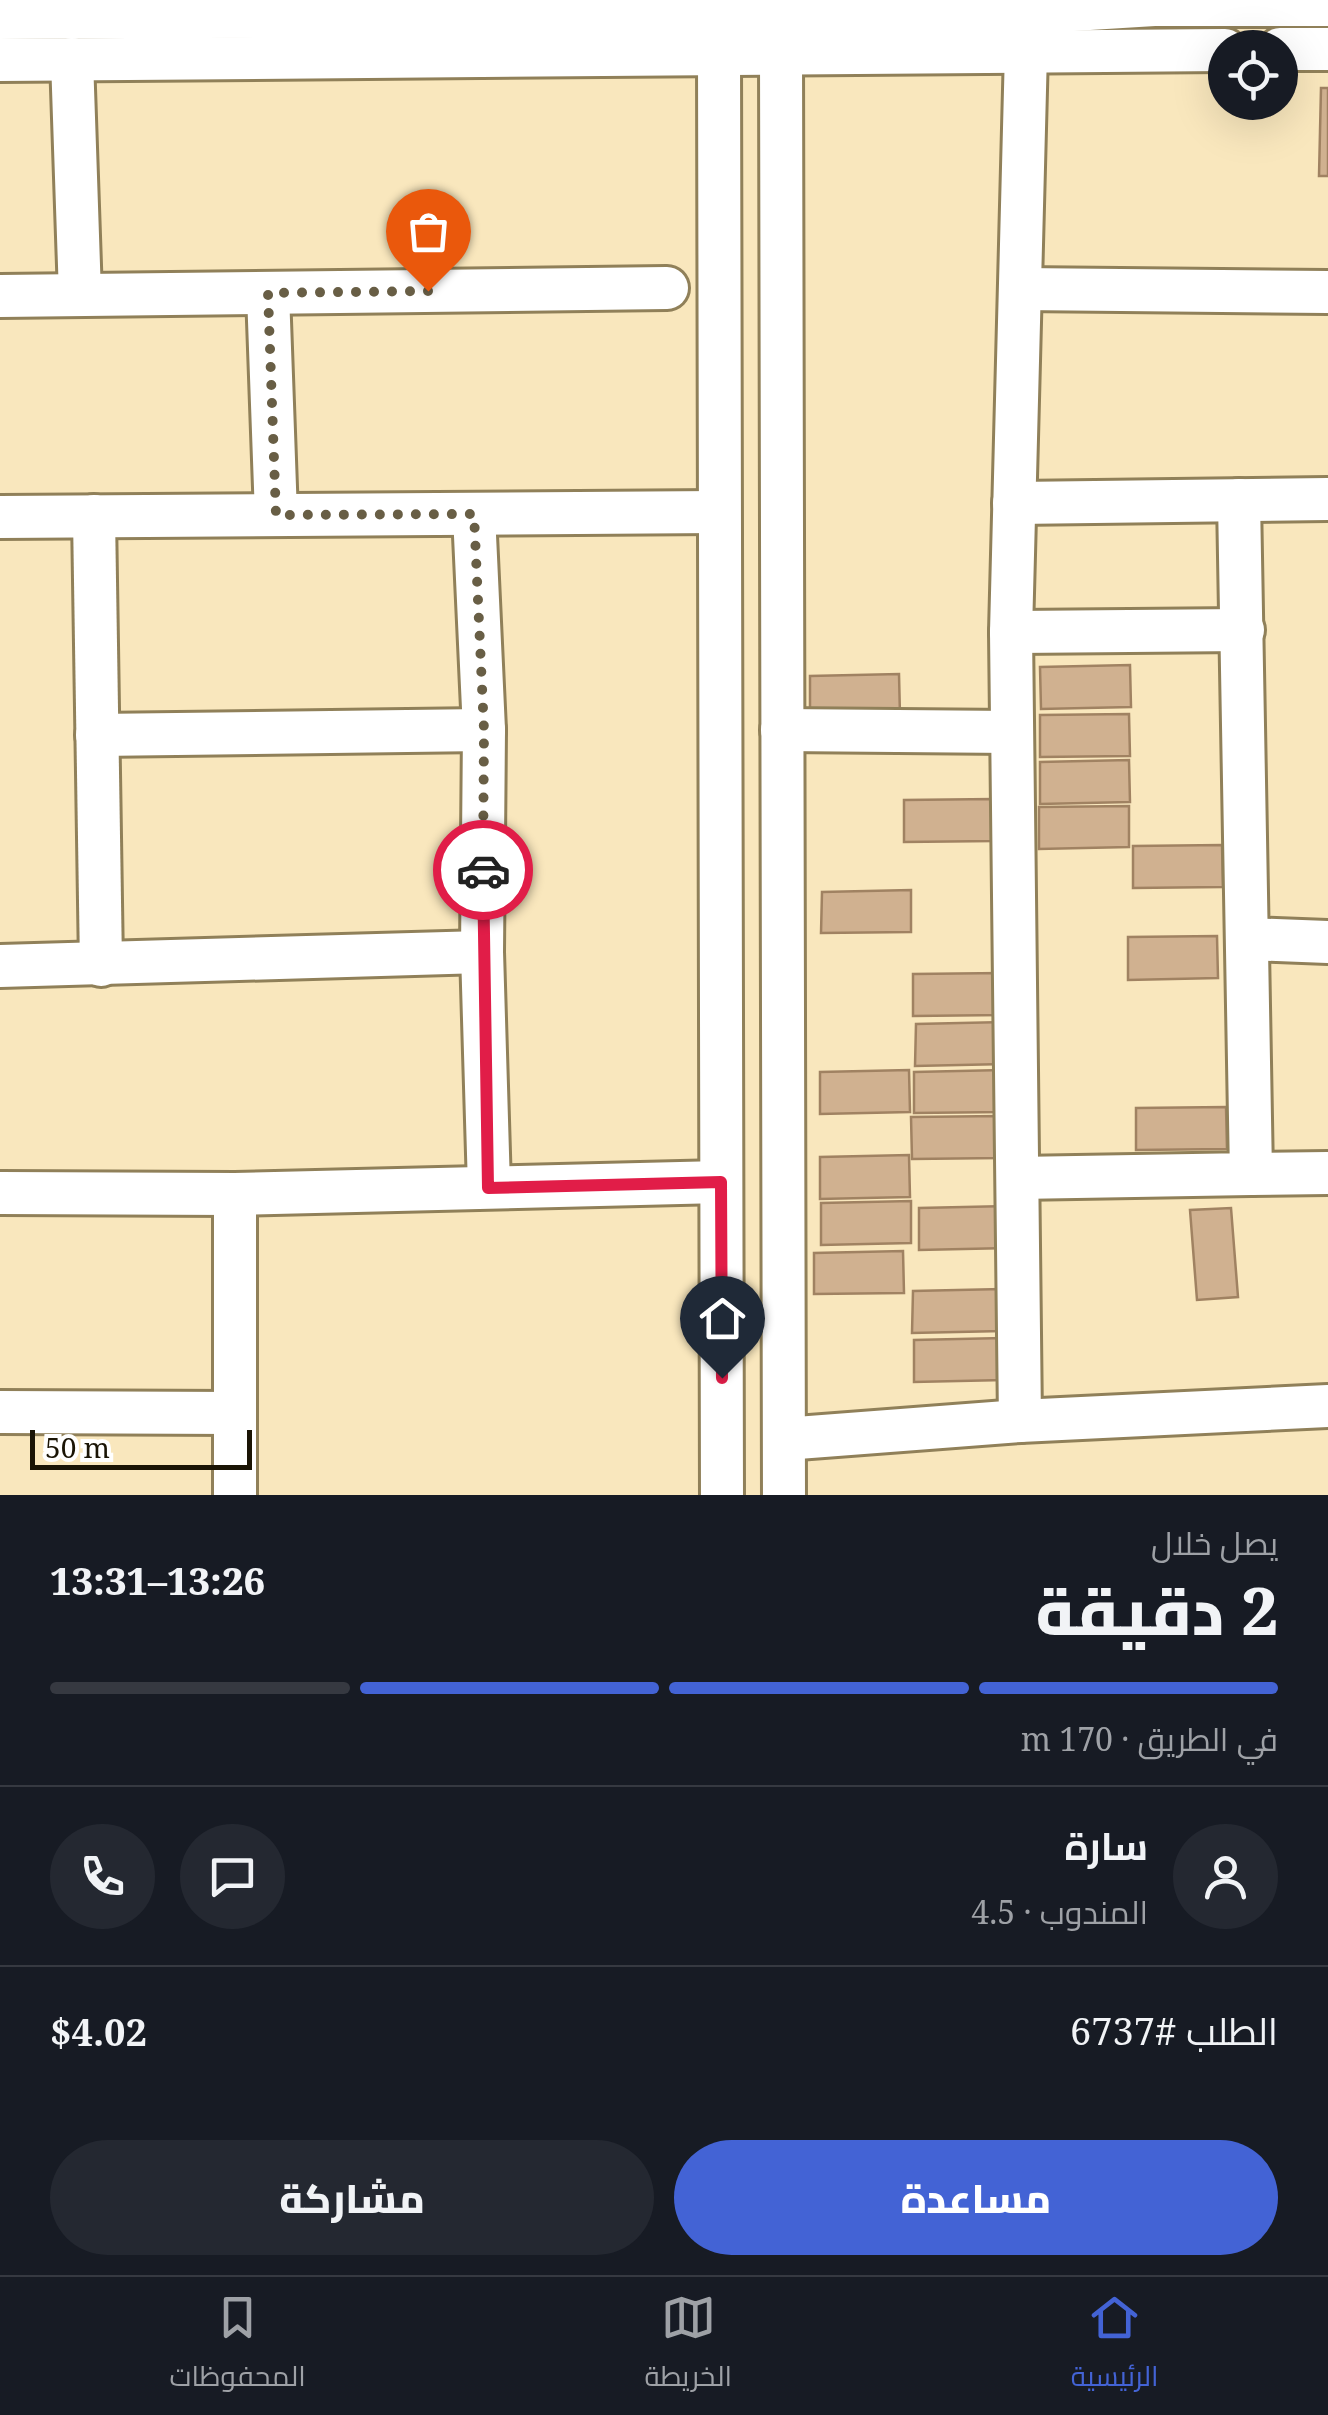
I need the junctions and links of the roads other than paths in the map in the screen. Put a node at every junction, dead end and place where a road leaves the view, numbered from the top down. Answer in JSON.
{"nodes":[{"id":1,"x":1328,"y":5,"type":"edge"},
{"id":2,"x":0,"y":18,"type":"edge"},
{"id":3,"x":1298,"y":49,"type":"edge"},
{"id":4,"x":1328,"y":49,"type":"edge"},
{"id":5,"x":1208,"y":50,"type":"edge"},
{"id":6,"x":1026,"y":52,"type":"junction"},
{"id":7,"x":719,"y":54,"type":"junction"},
{"id":8,"x":781,"y":54,"type":"junction"},
{"id":9,"x":0,"y":60,"type":"edge"},
{"id":10,"x":72,"y":60,"type":"junction"},
{"id":11,"x":667,"y":288,"type":"dead end"},
{"id":12,"x":1020,"y":289,"type":"junction"},
{"id":13,"x":1328,"y":292,"type":"edge"},
{"id":14,"x":268,"y":293,"type":"junction"},
{"id":15,"x":0,"y":296,"type":"edge"},
{"id":16,"x":80,"y":296,"type":"junction"},
{"id":17,"x":1328,"y":499,"type":"edge"},
{"id":18,"x":1239,"y":500,"type":"junction"},
{"id":19,"x":1014,"y":502,"type":"junction"},
{"id":20,"x":718,"y":512,"type":"junction"},
{"id":21,"x":474,"y":514,"type":"junction"},
{"id":22,"x":276,"y":515,"type":"junction"},
{"id":23,"x":94,"y":516,"type":"junction"},
{"id":24,"x":0,"y":517,"type":"edge"},
{"id":25,"x":1243,"y":630,"type":"junction"},
{"id":26,"x":1011,"y":632,"type":"junction"},
{"id":27,"x":484,"y":730,"type":"junction"},
{"id":28,"x":782,"y":730,"type":"junction"},
{"id":29,"x":1012,"y":732,"type":"junction"},
{"id":30,"x":97,"y":735,"type":"junction"},
{"id":31,"x":1248,"y":940,"type":"junction"},
{"id":32,"x":1328,"y":942,"type":"edge"},
{"id":33,"x":482,"y":952,"type":"junction"},
{"id":34,"x":101,"y":965,"type":"junction"},
{"id":35,"x":0,"y":966,"type":"edge"},
{"id":36,"x":1328,"y":1173,"type":"edge"},
{"id":37,"x":1251,"y":1174,"type":"junction"},
{"id":38,"x":1018,"y":1178,"type":"junction"},
{"id":39,"x":721,"y":1182,"type":"junction"},
{"id":40,"x":488,"y":1188,"type":"junction"},
{"id":41,"x":0,"y":1194,"type":"edge"},
{"id":42,"x":234,"y":1194,"type":"junction"},
{"id":43,"x":1328,"y":1406,"type":"edge"},
{"id":44,"x":0,"y":1412,"type":"edge"},
{"id":45,"x":234,"y":1413,"type":"junction"},
{"id":46,"x":1020,"y":1421,"type":"junction"},
{"id":47,"x":784,"y":1439,"type":"junction"},
{"id":48,"x":234,"y":1495,"type":"edge"},
{"id":49,"x":722,"y":1495,"type":"edge"},
{"id":50,"x":784,"y":1495,"type":"edge"}],
"edges":[{"from":1,"to":2,"type":"street"},
{"from":3,"to":4,"type":"street"},
{"from":5,"to":6,"type":"street"},
{"from":6,"to":8,"type":"street"},
{"from":6,"to":12,"type":"street"},
{"from":7,"to":8,"type":"street"},
{"from":7,"to":10,"type":"street"},
{"from":7,"to":20,"type":"street"},
{"from":8,"to":28,"type":"street"},
{"from":9,"to":10,"type":"street"},
{"from":10,"to":16,"type":"street"},
{"from":11,"to":14,"type":"street"},
{"from":12,"to":13,"type":"street"},
{"from":12,"to":19,"type":"street"},
{"from":14,"to":16,"type":"street"},
{"from":14,"to":22,"type":"street"},
{"from":15,"to":16,"type":"street"},
{"from":17,"to":18,"type":"street"},
{"from":18,"to":19,"type":"street"},
{"from":18,"to":25,"type":"street"},
{"from":19,"to":26,"type":"street"},
{"from":20,"to":21,"type":"street"},
{"from":20,"to":39,"type":"street"},
{"from":21,"to":22,"type":"street"},
{"from":21,"to":27,"type":"street"},
{"from":22,"to":23,"type":"street"},
{"from":23,"to":24,"type":"street"},
{"from":23,"to":30,"type":"street"},
{"from":25,"to":26,"type":"street"},
{"from":25,"to":31,"type":"street"},
{"from":26,"to":29,"type":"street"},
{"from":27,"to":30,"type":"street"},
{"from":27,"to":33,"type":"street"},
{"from":28,"to":29,"type":"street"},
{"from":28,"to":47,"type":"street"},
{"from":29,"to":38,"type":"street"},
{"from":30,"to":34,"type":"street"},
{"from":31,"to":32,"type":"street"},
{"from":31,"to":37,"type":"street"},
{"from":33,"to":34,"type":"street"},
{"from":33,"to":40,"type":"street"},
{"from":34,"to":35,"type":"street"},
{"from":36,"to":37,"type":"street"},
{"from":37,"to":38,"type":"street"},
{"from":38,"to":46,"type":"street"},
{"from":39,"to":40,"type":"street"},
{"from":39,"to":49,"type":"street"},
{"from":40,"to":42,"type":"street"},
{"from":41,"to":42,"type":"street"},
{"from":42,"to":45,"type":"street"},
{"from":43,"to":46,"type":"street"},
{"from":44,"to":45,"type":"street"},
{"from":45,"to":48,"type":"street"},
{"from":46,"to":47,"type":"street"},
{"from":47,"to":50,"type":"street"}]}
